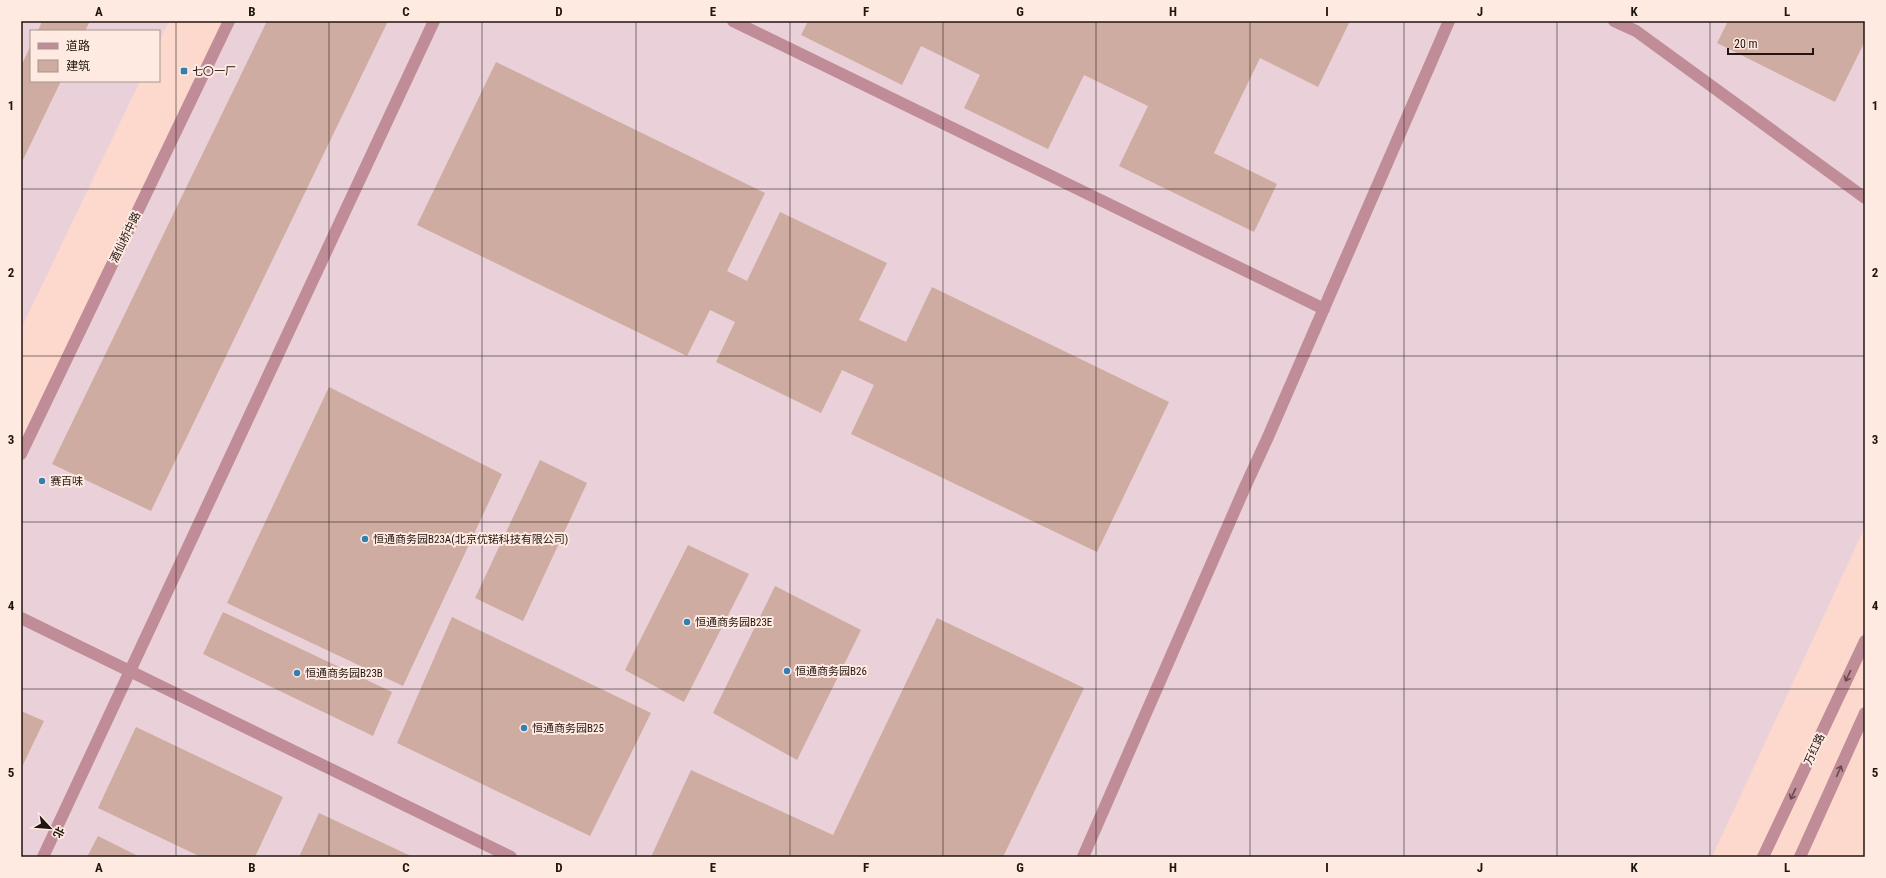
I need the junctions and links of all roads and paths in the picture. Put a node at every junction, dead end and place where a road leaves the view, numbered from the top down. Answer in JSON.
{"nodes":[{"id":1,"x":229,"y":21,"type":"edge"},
{"id":2,"x":434,"y":21,"type":"edge"},
{"id":3,"x":733,"y":21,"type":"edge"},
{"id":4,"x":1448,"y":21,"type":"edge"},
{"id":5,"x":1614,"y":21,"type":"edge"},
{"id":6,"x":1865,"y":198,"type":"edge"},
{"id":7,"x":1324,"y":309,"type":"junction"},
{"id":8,"x":21,"y":454,"type":"edge"},
{"id":9,"x":21,"y":618,"type":"edge"},
{"id":10,"x":1865,"y":641,"type":"edge"},
{"id":11,"x":131,"y":672,"type":"junction"},
{"id":12,"x":1865,"y":713,"type":"edge"},
{"id":13,"x":44,"y":857,"type":"edge"},
{"id":14,"x":512,"y":857,"type":"edge"},
{"id":15,"x":1083,"y":857,"type":"edge"},
{"id":16,"x":1763,"y":857,"type":"edge"},
{"id":17,"x":1800,"y":857,"type":"edge"}],
"edges":[{"from":1,"to":8,"type":"street","name":"酒仙桥中路"},
{"from":2,"to":11,"type":"street"},
{"from":3,"to":7,"type":"street"},
{"from":4,"to":7,"type":"street"},
{"from":5,"to":6,"type":"street"},
{"from":7,"to":15,"type":"street"},
{"from":9,"to":11,"type":"street"},
{"from":10,"to":16,"type":"street","name":"万红路","one_way":true},
{"from":11,"to":13,"type":"street"},
{"from":11,"to":14,"type":"street"},
{"from":17,"to":12,"type":"street","one_way":true}]}
